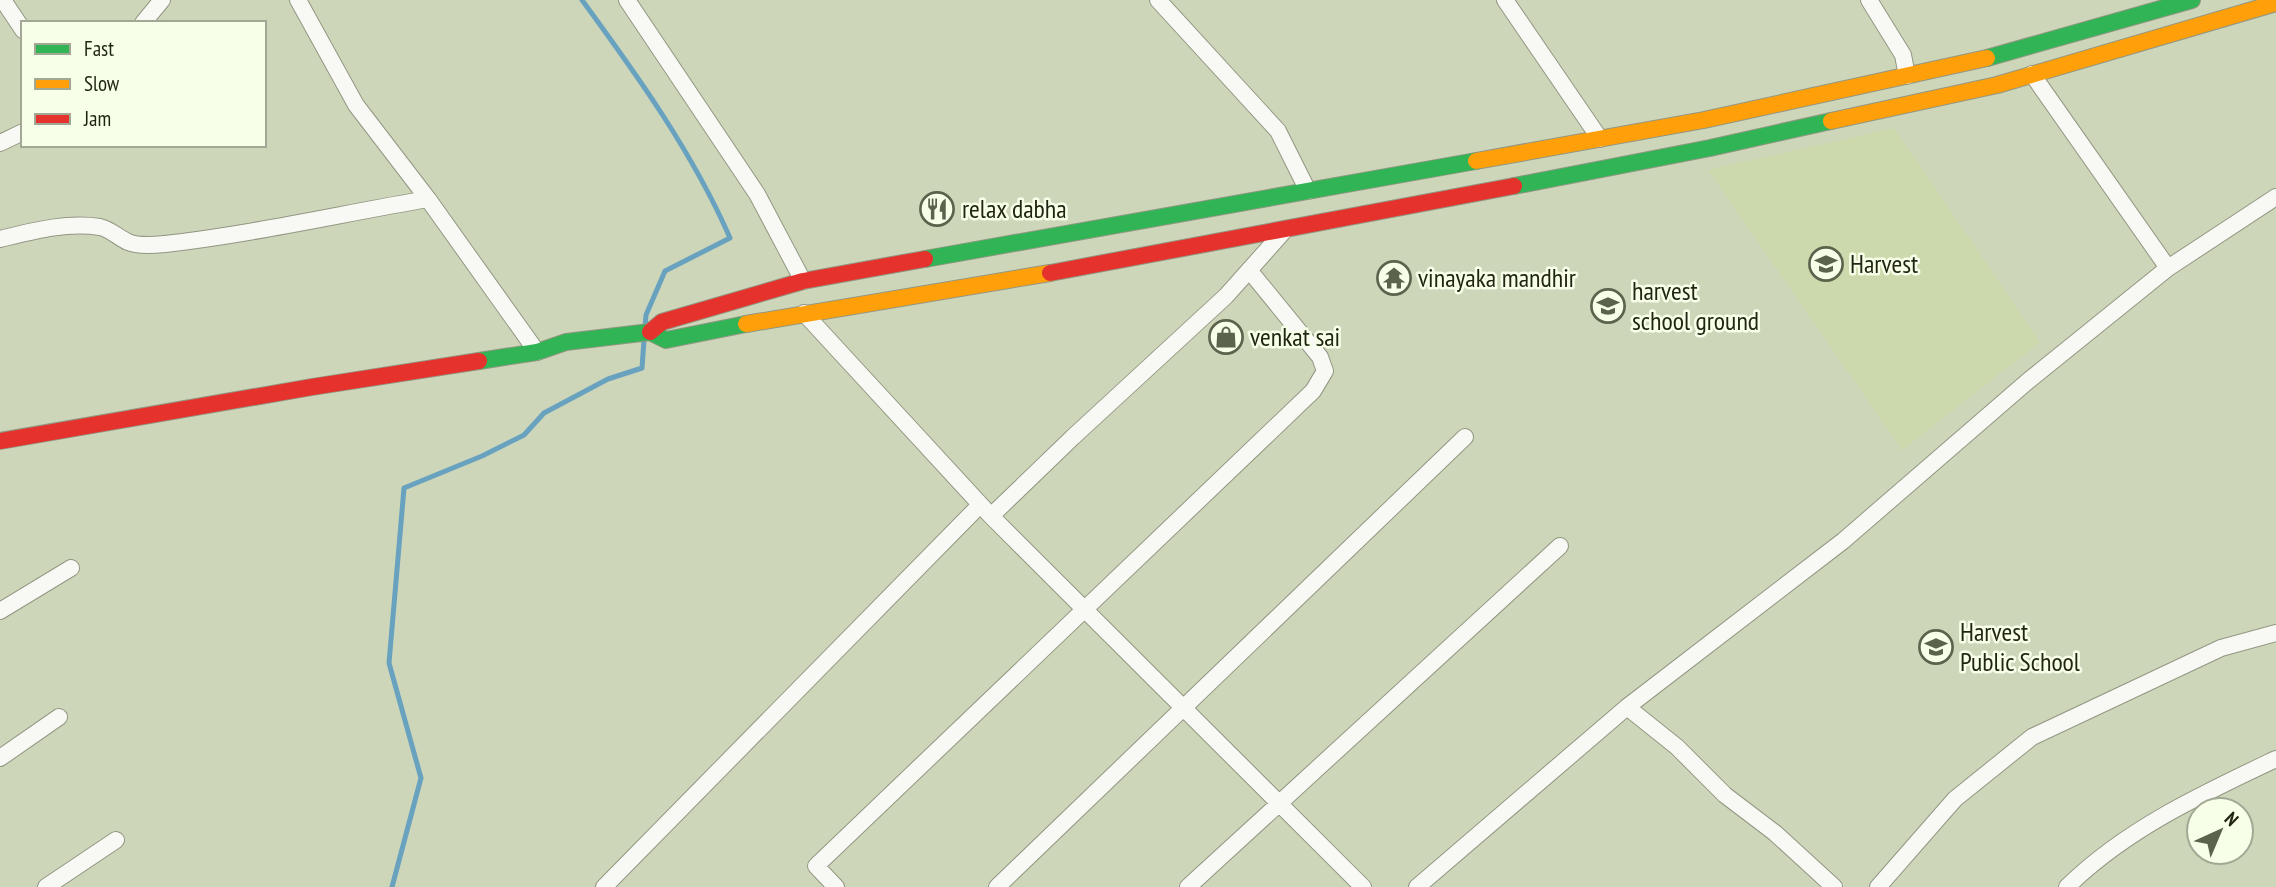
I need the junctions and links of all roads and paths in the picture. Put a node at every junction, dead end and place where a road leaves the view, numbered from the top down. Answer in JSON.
{"nodes":[{"id":1,"x":3,"y":0,"type":"edge"},
{"id":2,"x":161,"y":0,"type":"edge"},
{"id":3,"x":298,"y":0,"type":"edge"},
{"id":4,"x":627,"y":0,"type":"edge"},
{"id":5,"x":1158,"y":0,"type":"edge"},
{"id":6,"x":1505,"y":0,"type":"edge"},
{"id":7,"x":1870,"y":0,"type":"edge"},
{"id":8,"x":2192,"y":0,"type":"edge"},
{"id":9,"x":2276,"y":3,"type":"edge"},
{"id":10,"x":145,"y":21,"type":"edge"},
{"id":11,"x":21,"y":27,"type":"edge"},
{"id":12,"x":2032,"y":74,"type":"junction"},
{"id":13,"x":1907,"y":76,"type":"junction"},
{"id":14,"x":21,"y":133,"type":"edge"},
{"id":15,"x":1600,"y":139,"type":"junction"},
{"id":16,"x":0,"y":143,"type":"edge"},
{"id":17,"x":1308,"y":191,"type":"junction"},
{"id":18,"x":2276,"y":198,"type":"edge"},
{"id":19,"x":428,"y":200,"type":"junction"},
{"id":20,"x":1284,"y":231,"type":"junction"},
{"id":21,"x":0,"y":239,"type":"edge"},
{"id":22,"x":2168,"y":268,"type":"junction"},
{"id":23,"x":1249,"y":270,"type":"junction"},
{"id":24,"x":803,"y":281,"type":"junction"},
{"id":25,"x":804,"y":313,"type":"junction"},
{"id":26,"x":650,"y":332,"type":"junction"},
{"id":27,"x":537,"y":352,"type":"junction"},
{"id":28,"x":1465,"y":437,"type":"dead end"},
{"id":29,"x":0,"y":441,"type":"edge"},
{"id":30,"x":986,"y":510,"type":"junction"},
{"id":31,"x":1560,"y":546,"type":"dead end"},
{"id":32,"x":71,"y":568,"type":"dead end"},
{"id":33,"x":0,"y":611,"type":"edge"},
{"id":34,"x":1084,"y":611,"type":"junction"},
{"id":35,"x":2276,"y":633,"type":"edge"},
{"id":36,"x":1627,"y":707,"type":"junction"},
{"id":37,"x":1183,"y":708,"type":"junction"},
{"id":38,"x":59,"y":718,"type":"dead end"},
{"id":39,"x":0,"y":758,"type":"edge"},
{"id":40,"x":2276,"y":759,"type":"edge"},
{"id":41,"x":1279,"y":805,"type":"junction"},
{"id":42,"x":116,"y":840,"type":"dead end"},
{"id":43,"x":830,"y":885,"type":"edge"},
{"id":44,"x":46,"y":887,"type":"edge"},
{"id":45,"x":604,"y":887,"type":"edge"},
{"id":46,"x":997,"y":887,"type":"edge"},
{"id":47,"x":1188,"y":887,"type":"edge"},
{"id":48,"x":1363,"y":887,"type":"edge"},
{"id":49,"x":1418,"y":887,"type":"edge"},
{"id":50,"x":1834,"y":887,"type":"edge"},
{"id":51,"x":1878,"y":887,"type":"edge"},
{"id":52,"x":2067,"y":887,"type":"edge"}],
"edges":[{"from":1,"to":11,"type":"street"},
{"from":2,"to":10,"type":"street"},
{"from":3,"to":19,"type":"street"},
{"from":4,"to":24,"type":"street"},
{"from":5,"to":17,"type":"street"},
{"from":6,"to":15,"type":"street"},
{"from":7,"to":13,"type":"street"},
{"from":8,"to":13,"type":"street"},
{"from":9,"to":12,"type":"street"},
{"from":12,"to":20,"type":"street"},
{"from":12,"to":22,"type":"street"},
{"from":13,"to":15,"type":"street"},
{"from":14,"to":16,"type":"street"},
{"from":15,"to":17,"type":"street"},
{"from":17,"to":24,"type":"street"},
{"from":18,"to":22,"type":"street"},
{"from":19,"to":21,"type":"street"},
{"from":19,"to":27,"type":"street"},
{"from":20,"to":23,"type":"street"},
{"from":20,"to":25,"type":"street"},
{"from":22,"to":36,"type":"street"},
{"from":23,"to":30,"type":"street"},
{"from":23,"to":34,"type":"street"},
{"from":24,"to":26,"type":"street"},
{"from":25,"to":26,"type":"street"},
{"from":25,"to":30,"type":"street"},
{"from":26,"to":27,"type":"street"},
{"from":27,"to":29,"type":"street"},
{"from":28,"to":37,"type":"street"},
{"from":30,"to":34,"type":"street"},
{"from":30,"to":45,"type":"street"},
{"from":31,"to":41,"type":"street"},
{"from":32,"to":33,"type":"street"},
{"from":34,"to":37,"type":"street"},
{"from":34,"to":43,"type":"street"},
{"from":35,"to":51,"type":"street"},
{"from":36,"to":49,"type":"street"},
{"from":36,"to":50,"type":"street"},
{"from":37,"to":41,"type":"street"},
{"from":37,"to":46,"type":"street"},
{"from":38,"to":39,"type":"street"},
{"from":40,"to":52,"type":"street"},
{"from":41,"to":47,"type":"street"},
{"from":41,"to":48,"type":"street"},
{"from":42,"to":44,"type":"street"}]}
